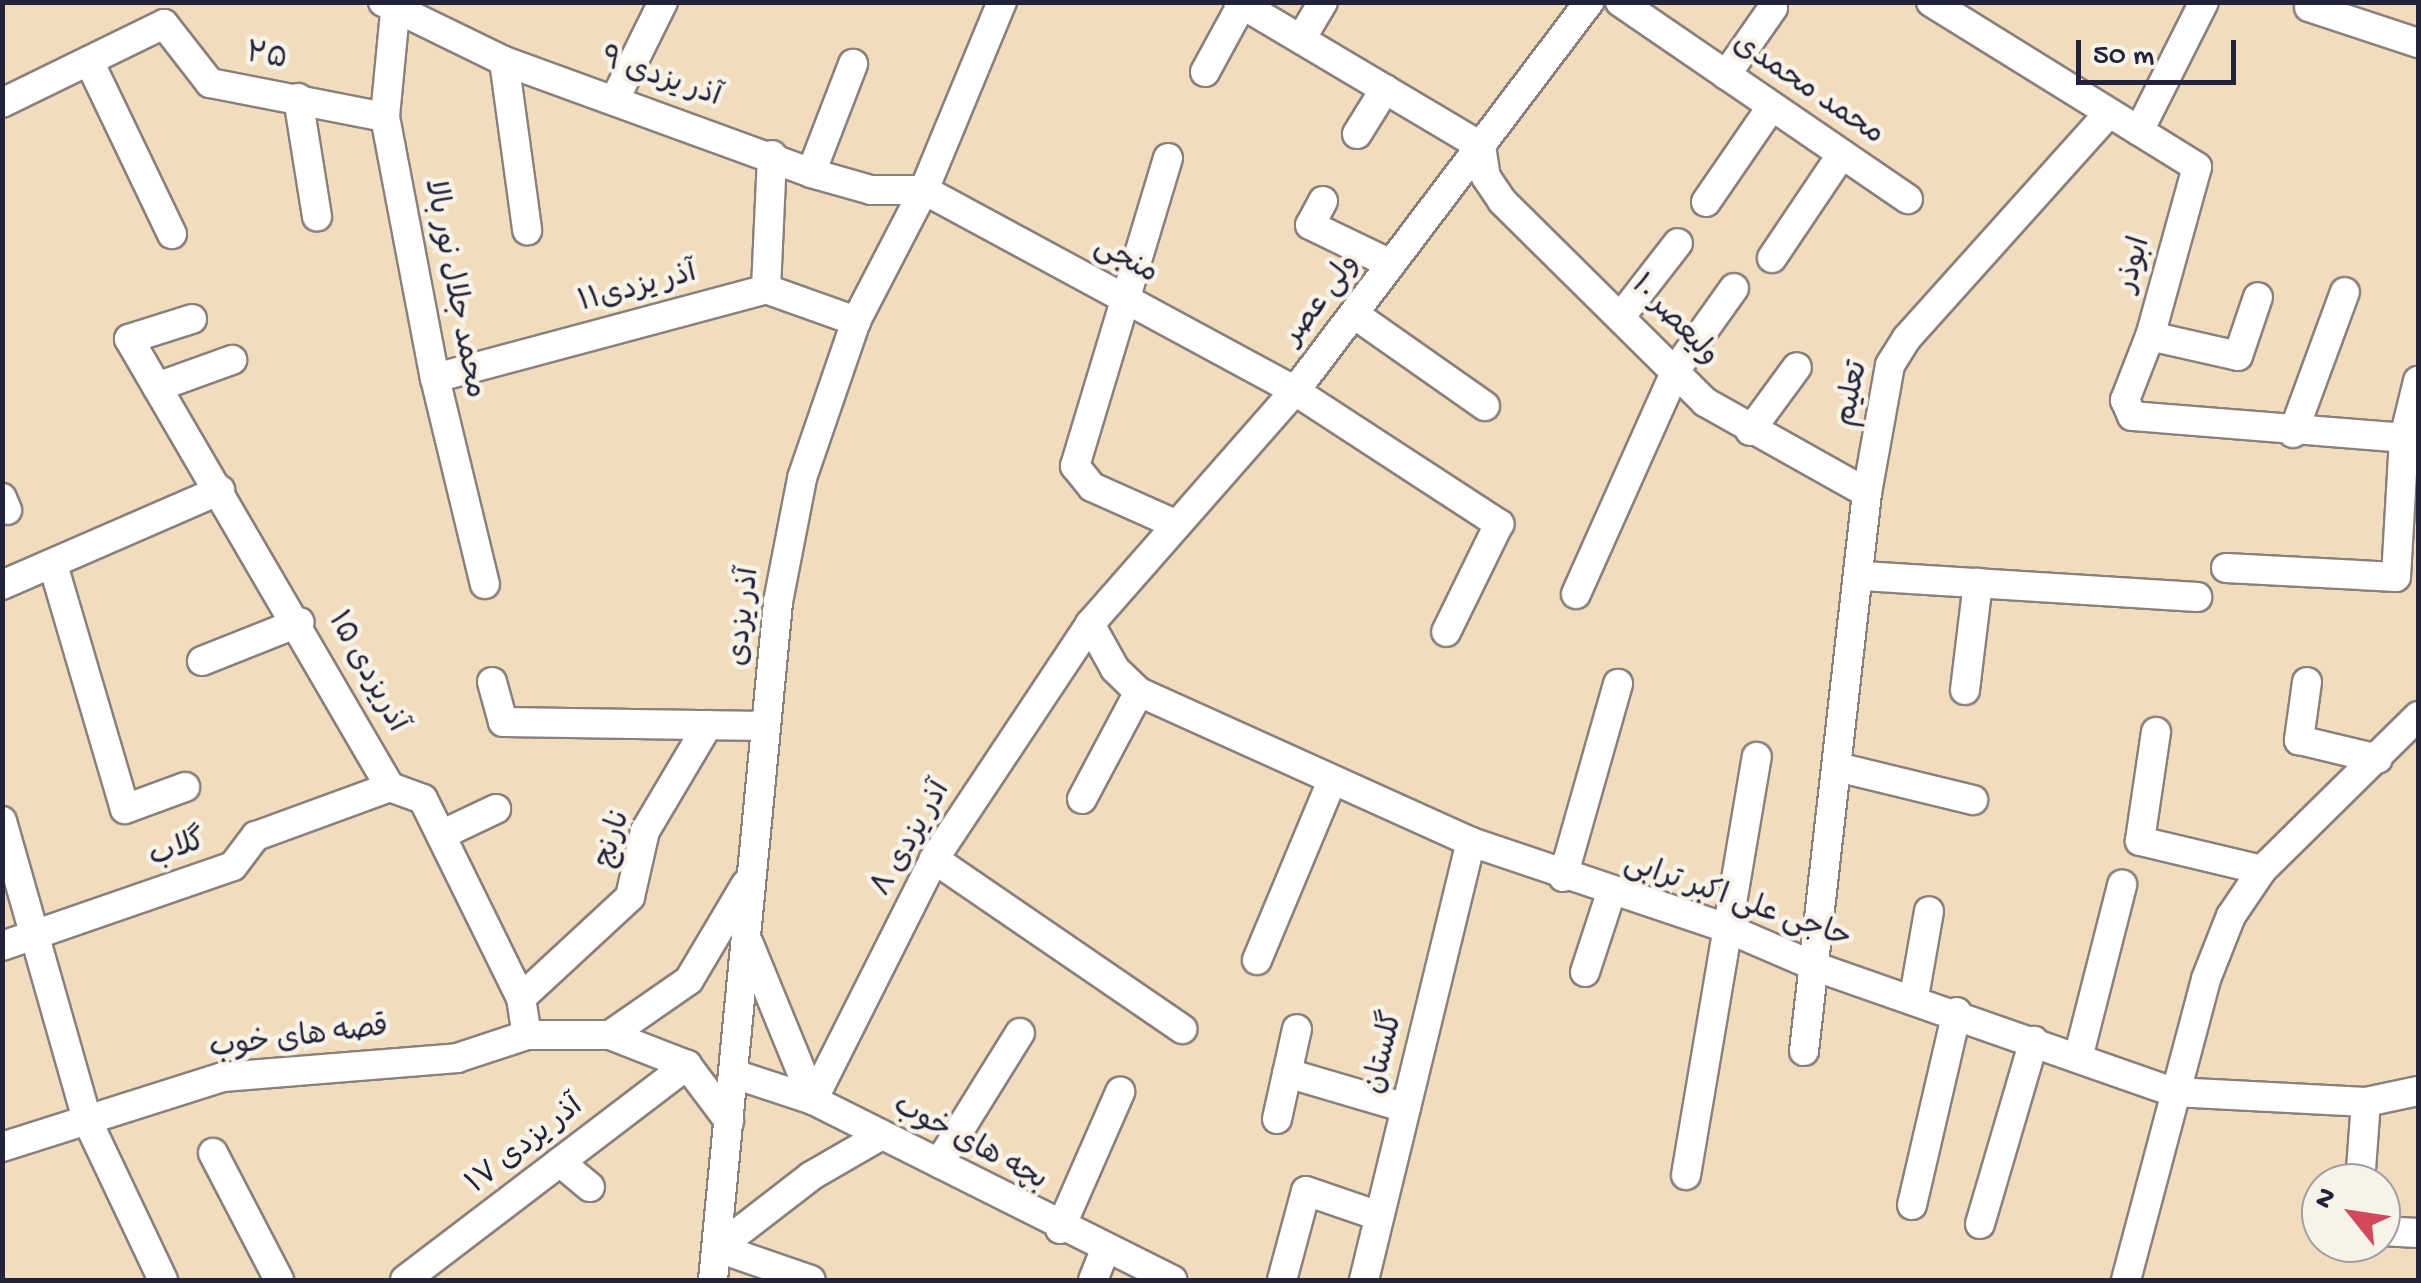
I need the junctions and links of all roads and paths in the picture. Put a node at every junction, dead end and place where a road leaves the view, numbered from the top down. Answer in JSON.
{"nodes":[{"id":1,"x":663,"y":2,"type":"edge"},
{"id":2,"x":1002,"y":2,"type":"edge"},
{"id":3,"x":1323,"y":2,"type":"edge"},
{"id":4,"x":1589,"y":2,"type":"edge"},
{"id":5,"x":1620,"y":2,"type":"edge"},
{"id":6,"x":2204,"y":2,"type":"edge"},
{"id":7,"x":391,"y":4,"type":"edge"},
{"id":8,"x":1240,"y":4,"type":"edge"},
{"id":9,"x":1941,"y":5,"type":"edge"},
{"id":10,"x":2309,"y":7,"type":"dead end"},
{"id":11,"x":1773,"y":8,"type":"dead end"},
{"id":12,"x":1300,"y":39,"type":"junction"},
{"id":13,"x":2418,"y":43,"type":"edge"},
{"id":14,"x":89,"y":61,"type":"junction"},
{"id":15,"x":504,"y":61,"type":"junction"},
{"id":16,"x":853,"y":64,"type":"dead end"},
{"id":17,"x":1205,"y":72,"type":"dead end"},
{"id":18,"x":1726,"y":76,"type":"junction"},
{"id":19,"x":1385,"y":89,"type":"junction"},
{"id":20,"x":298,"y":98,"type":"junction"},
{"id":21,"x":615,"y":100,"type":"junction"},
{"id":22,"x":2,"y":104,"type":"edge"},
{"id":23,"x":1772,"y":106,"type":"junction"},
{"id":24,"x":2109,"y":113,"type":"junction"},
{"id":25,"x":385,"y":117,"type":"junction"},
{"id":26,"x":2139,"y":131,"type":"junction"},
{"id":27,"x":1357,"y":134,"type":"dead end"},
{"id":28,"x":1481,"y":146,"type":"junction"},
{"id":29,"x":1842,"y":154,"type":"junction"},
{"id":30,"x":772,"y":155,"type":"junction"},
{"id":31,"x":1168,"y":158,"type":"dead end"},
{"id":32,"x":811,"y":173,"type":"junction"},
{"id":33,"x":924,"y":190,"type":"junction"},
{"id":34,"x":1908,"y":199,"type":"dead end"},
{"id":35,"x":1323,"y":201,"type":"dead end"},
{"id":36,"x":1706,"y":202,"type":"dead end"},
{"id":37,"x":317,"y":216,"type":"dead end"},
{"id":38,"x":527,"y":230,"type":"dead end"},
{"id":39,"x":172,"y":234,"type":"dead end"},
{"id":40,"x":1678,"y":242,"type":"dead end"},
{"id":41,"x":1772,"y":258,"type":"dead end"},
{"id":42,"x":1391,"y":264,"type":"junction"},
{"id":43,"x":1734,"y":288,"type":"dead end"},
{"id":44,"x":766,"y":289,"type":"junction"},
{"id":45,"x":2346,"y":292,"type":"dead end"},
{"id":46,"x":2258,"y":297,"type":"dead end"},
{"id":47,"x":1123,"y":298,"type":"junction"},
{"id":48,"x":1354,"y":314,"type":"junction"},
{"id":49,"x":1622,"y":314,"type":"junction"},
{"id":50,"x":192,"y":319,"type":"dead end"},
{"id":51,"x":856,"y":321,"type":"junction"},
{"id":52,"x":2150,"y":336,"type":"junction"},
{"id":53,"x":232,"y":360,"type":"dead end"},
{"id":54,"x":1677,"y":368,"type":"junction"},
{"id":55,"x":1796,"y":368,"type":"dead end"},
{"id":56,"x":435,"y":378,"type":"junction"},
{"id":57,"x":2418,"y":382,"type":"edge"},
{"id":58,"x":157,"y":387,"type":"junction"},
{"id":59,"x":1296,"y":392,"type":"junction"},
{"id":60,"x":1484,"y":406,"type":"dead end"},
{"id":61,"x":1750,"y":431,"type":"junction"},
{"id":62,"x":2294,"y":433,"type":"junction"},
{"id":63,"x":2404,"y":438,"type":"junction"},
{"id":64,"x":220,"y":490,"type":"junction"},
{"id":65,"x":1868,"y":493,"type":"junction"},
{"id":66,"x":1173,"y":523,"type":"junction"},
{"id":67,"x":54,"y":568,"type":"junction"},
{"id":68,"x":2226,"y":568,"type":"dead end"},
{"id":69,"x":1863,"y":576,"type":"junction"},
{"id":70,"x":1978,"y":583,"type":"junction"},
{"id":71,"x":485,"y":584,"type":"dead end"},
{"id":72,"x":2,"y":585,"type":"edge"},
{"id":73,"x":1576,"y":594,"type":"dead end"},
{"id":74,"x":2197,"y":597,"type":"dead end"},
{"id":75,"x":300,"y":622,"type":"junction"},
{"id":76,"x":1090,"y":624,"type":"junction"},
{"id":77,"x":1446,"y":632,"type":"dead end"},
{"id":78,"x":202,"y":661,"type":"dead end"},
{"id":79,"x":492,"y":682,"type":"dead end"},
{"id":80,"x":2306,"y":682,"type":"dead end"},
{"id":81,"x":1618,"y":684,"type":"dead end"},
{"id":82,"x":1965,"y":690,"type":"dead end"},
{"id":83,"x":1139,"y":692,"type":"junction"},
{"id":84,"x":2418,"y":716,"type":"edge"},
{"id":85,"x":708,"y":725,"type":"junction"},
{"id":86,"x":766,"y":726,"type":"junction"},
{"id":87,"x":2156,"y":732,"type":"dead end"},
{"id":88,"x":1757,"y":757,"type":"dead end"},
{"id":89,"x":2378,"y":759,"type":"junction"},
{"id":90,"x":1841,"y":768,"type":"junction"},
{"id":91,"x":1332,"y":781,"type":"junction"},
{"id":92,"x":185,"y":788,"type":"dead end"},
{"id":93,"x":390,"y":788,"type":"junction"},
{"id":94,"x":1082,"y":799,"type":"dead end"},
{"id":95,"x":1973,"y":800,"type":"dead end"},
{"id":96,"x":496,"y":810,"type":"dead end"},
{"id":97,"x":2,"y":821,"type":"edge"},
{"id":98,"x":441,"y":835,"type":"junction"},
{"id":99,"x":1471,"y":842,"type":"junction"},
{"id":100,"x":934,"y":859,"type":"junction"},
{"id":101,"x":8,"y":860,"type":"edge"},
{"id":102,"x":752,"y":870,"type":"junction"},
{"id":103,"x":2262,"y":870,"type":"junction"},
{"id":104,"x":1563,"y":877,"type":"junction"},
{"id":105,"x":2122,"y":885,"type":"dead end"},
{"id":106,"x":1611,"y":894,"type":"junction"},
{"id":107,"x":1929,"y":911,"type":"dead end"},
{"id":108,"x":1726,"y":928,"type":"junction"},
{"id":109,"x":30,"y":937,"type":"junction"},
{"id":110,"x":748,"y":941,"type":"junction"},
{"id":111,"x":2,"y":946,"type":"edge"},
{"id":112,"x":1256,"y":960,"type":"dead end"},
{"id":113,"x":1818,"y":968,"type":"junction"},
{"id":114,"x":1585,"y":972,"type":"dead end"},
{"id":115,"x":1914,"y":997,"type":"junction"},
{"id":116,"x":521,"y":998,"type":"junction"},
{"id":117,"x":1957,"y":1012,"type":"junction"},
{"id":118,"x":1182,"y":1029,"type":"dead end"},
{"id":119,"x":1297,"y":1029,"type":"dead end"},
{"id":120,"x":1020,"y":1033,"type":"dead end"},
{"id":121,"x":527,"y":1035,"type":"junction"},
{"id":122,"x":610,"y":1035,"type":"junction"},
{"id":123,"x":2034,"y":1041,"type":"junction"},
{"id":124,"x":1804,"y":1051,"type":"dead end"},
{"id":125,"x":2078,"y":1058,"type":"junction"},
{"id":126,"x":687,"y":1065,"type":"junction"},
{"id":127,"x":1288,"y":1072,"type":"junction"},
{"id":128,"x":734,"y":1074,"type":"junction"},
{"id":129,"x":2418,"y":1090,"type":"edge"},
{"id":130,"x":1120,"y":1092,"type":"dead end"},
{"id":131,"x":2174,"y":1092,"type":"junction"},
{"id":132,"x":813,"y":1100,"type":"junction"},
{"id":133,"x":2366,"y":1102,"type":"junction"},
{"id":134,"x":1406,"y":1108,"type":"junction"},
{"id":135,"x":87,"y":1120,"type":"junction"},
{"id":136,"x":1276,"y":1120,"type":"dead end"},
{"id":137,"x":729,"y":1121,"type":"junction"},
{"id":138,"x":882,"y":1135,"type":"junction"},
{"id":139,"x":2,"y":1148,"type":"edge"},
{"id":140,"x":212,"y":1153,"type":"dead end"},
{"id":141,"x":560,"y":1162,"type":"junction"},
{"id":142,"x":938,"y":1163,"type":"junction"},
{"id":143,"x":2361,"y":1163,"type":"edge"},
{"id":144,"x":1686,"y":1175,"type":"dead end"},
{"id":145,"x":590,"y":1187,"type":"dead end"},
{"id":146,"x":1912,"y":1204,"type":"dead end"},
{"id":147,"x":1380,"y":1216,"type":"junction"},
{"id":148,"x":1980,"y":1224,"type":"dead end"},
{"id":149,"x":1060,"y":1229,"type":"junction"},
{"id":150,"x":718,"y":1248,"type":"junction"},
{"id":151,"x":1105,"y":1250,"type":"junction"},
{"id":152,"x":157,"y":1278,"type":"edge"},
{"id":153,"x":413,"y":1278,"type":"edge"},
{"id":154,"x":279,"y":1280,"type":"edge"},
{"id":155,"x":713,"y":1280,"type":"edge"},
{"id":156,"x":811,"y":1280,"type":"edge"},
{"id":157,"x":1093,"y":1280,"type":"edge"},
{"id":158,"x":1172,"y":1280,"type":"edge"},
{"id":159,"x":1282,"y":1280,"type":"edge"},
{"id":160,"x":1364,"y":1280,"type":"edge"},
{"id":161,"x":2126,"y":1280,"type":"edge"}],
"edges":[{"from":1,"to":21,"type":"street"},
{"from":2,"to":33,"type":"street","name":"آذر یزدی"},
{"from":3,"to":12,"type":"street"},
{"from":4,"to":28,"type":"street","name":"ولی عصر"},
{"from":5,"to":18,"type":"street","name":"محمد محمدی"},
{"from":6,"to":26,"type":"street"},
{"from":7,"to":15,"type":"street","name":"آذر یزدی ۹"},
{"from":7,"to":25,"type":"street","name":"محمد جلال نور بالا"},
{"from":8,"to":12,"type":"street"},
{"from":8,"to":17,"type":"street"},
{"from":9,"to":24,"type":"street","name":"ابوذر"},
{"from":10,"to":13,"type":"street"},
{"from":11,"to":18,"type":"street"},
{"from":12,"to":19,"type":"street"},
{"from":14,"to":20,"type":"street","name":"۲۵"},
{"from":14,"to":22,"type":"street","name":"۲۵"},
{"from":14,"to":39,"type":"street"},
{"from":15,"to":21,"type":"street","name":"آذر یزدی ۹"},
{"from":15,"to":38,"type":"street"},
{"from":16,"to":32,"type":"street"},
{"from":18,"to":23,"type":"street","name":"محمد محمدی"},
{"from":19,"to":27,"type":"street"},
{"from":19,"to":28,"type":"street"},
{"from":20,"to":25,"type":"street","name":"۲۵"},
{"from":20,"to":37,"type":"street"},
{"from":21,"to":30,"type":"street","name":"آذر یزدی ۹"},
{"from":23,"to":29,"type":"street","name":"محمد محمدی"},
{"from":23,"to":36,"type":"street"},
{"from":24,"to":26,"type":"street","name":"ابوذر"},
{"from":24,"to":65,"type":"street","name":"تعلیم"},
{"from":25,"to":56,"type":"street","name":"محمد جلال نور بالا"},
{"from":26,"to":52,"type":"street","name":"ابوذر"},
{"from":28,"to":42,"type":"street","name":"ولی عصر"},
{"from":28,"to":49,"type":"street","name":"۱۰ ولیعصر"},
{"from":29,"to":34,"type":"street","name":"محمد محمدی"},
{"from":29,"to":41,"type":"street"},
{"from":30,"to":32,"type":"street","name":"آذر یزدی ۹"},
{"from":30,"to":44,"type":"street"},
{"from":31,"to":47,"type":"street"},
{"from":32,"to":33,"type":"street","name":"آذر یزدی ۹"},
{"from":33,"to":47,"type":"street","name":"منجی"},
{"from":33,"to":51,"type":"street","name":"آذر یزدی"},
{"from":35,"to":42,"type":"street"},
{"from":40,"to":49,"type":"street"},
{"from":42,"to":48,"type":"street","name":"ولی عصر"},
{"from":43,"to":54,"type":"street"},
{"from":44,"to":51,"type":"street"},
{"from":44,"to":56,"type":"street","name":"آذر یزدی۱۱"},
{"from":45,"to":62,"type":"street"},
{"from":46,"to":52,"type":"street"},
{"from":47,"to":59,"type":"street","name":"منجی"},
{"from":47,"to":66,"type":"street"},
{"from":48,"to":59,"type":"street","name":"ولی عصر"},
{"from":48,"to":60,"type":"street"},
{"from":49,"to":54,"type":"street","name":"۱۰ ولیعصر"},
{"from":50,"to":58,"type":"street","name":"۱۵ آذریزدی"},
{"from":51,"to":86,"type":"street","name":"آذر یزدی"},
{"from":52,"to":62,"type":"street","name":"ابوذر"},
{"from":53,"to":58,"type":"street"},
{"from":54,"to":61,"type":"street","name":"۱۰ ولیعصر"},
{"from":54,"to":73,"type":"street"},
{"from":55,"to":61,"type":"street"},
{"from":56,"to":71,"type":"street","name":"محمد جلال نور بالا"},
{"from":57,"to":63,"type":"street"},
{"from":58,"to":64,"type":"street","name":"۱۵ آذریزدی"},
{"from":59,"to":66,"type":"street","name":"ولی عصر"},
{"from":59,"to":77,"type":"street","name":"منجی"},
{"from":61,"to":65,"type":"street","name":"۱۰ ولیعصر"},
{"from":62,"to":63,"type":"street","name":"ابوذر"},
{"from":63,"to":68,"type":"street"},
{"from":64,"to":67,"type":"street"},
{"from":64,"to":75,"type":"street","name":"۱۵ آذریزدی"},
{"from":65,"to":69,"type":"street","name":"تعلیم"},
{"from":66,"to":76,"type":"street","name":"ولی عصر"},
{"from":67,"to":72,"type":"street"},
{"from":67,"to":92,"type":"street"},
{"from":69,"to":70,"type":"street"},
{"from":69,"to":90,"type":"street","name":"تعلیم"},
{"from":70,"to":74,"type":"street"},
{"from":70,"to":82,"type":"street"},
{"from":75,"to":78,"type":"street"},
{"from":75,"to":93,"type":"street","name":"۱۵ آذریزدی"},
{"from":76,"to":83,"type":"street","name":"حاجی علی اکبر ترابی"},
{"from":76,"to":100,"type":"street","name":"۸ آذر یزدی"},
{"from":79,"to":85,"type":"street"},
{"from":80,"to":89,"type":"street"},
{"from":81,"to":104,"type":"street"},
{"from":83,"to":91,"type":"street","name":"حاجی علی اکبر ترابی"},
{"from":83,"to":94,"type":"street"},
{"from":84,"to":89,"type":"street"},
{"from":85,"to":86,"type":"street"},
{"from":85,"to":116,"type":"street","name":"نارنج"},
{"from":86,"to":102,"type":"street","name":"آذر یزدی"},
{"from":87,"to":103,"type":"street"},
{"from":88,"to":108,"type":"street"},
{"from":89,"to":103,"type":"street"},
{"from":90,"to":95,"type":"street"},
{"from":90,"to":113,"type":"street","name":"تعلیم"},
{"from":91,"to":99,"type":"street","name":"حاجی علی اکبر ترابی"},
{"from":91,"to":112,"type":"street"},
{"from":93,"to":98,"type":"street","name":"۱۵ آذریزدی"},
{"from":93,"to":109,"type":"street","name":"گلاب"},
{"from":96,"to":98,"type":"street"},
{"from":97,"to":101,"type":"street"},
{"from":98,"to":116,"type":"street","name":"۱۵ آذریزدی"},
{"from":99,"to":104,"type":"street","name":"حاجی علی اکبر ترابی"},
{"from":99,"to":134,"type":"street","name":"گلستان"},
{"from":100,"to":118,"type":"street"},
{"from":100,"to":132,"type":"street","name":"۸ آذر یزدی"},
{"from":101,"to":109,"type":"street"},
{"from":102,"to":110,"type":"street","name":"آذر یزدی"},
{"from":102,"to":122,"type":"street"},
{"from":103,"to":131,"type":"street"},
{"from":104,"to":106,"type":"street","name":"حاجی علی اکبر ترابی"},
{"from":105,"to":125,"type":"street"},
{"from":106,"to":108,"type":"street","name":"حاجی علی اکبر ترابی"},
{"from":106,"to":114,"type":"street"},
{"from":107,"to":115,"type":"street"},
{"from":108,"to":113,"type":"street","name":"حاجی علی اکبر ترابی"},
{"from":108,"to":144,"type":"street"},
{"from":109,"to":111,"type":"street","name":"گلاب"},
{"from":109,"to":135,"type":"street"},
{"from":110,"to":128,"type":"street","name":"آذر یزدی"},
{"from":110,"to":132,"type":"street"},
{"from":113,"to":115,"type":"street","name":"حاجی علی اکبر ترابی"},
{"from":113,"to":124,"type":"street","name":"تعلیم"},
{"from":115,"to":117,"type":"street","name":"حاجی علی اکبر ترابی"},
{"from":116,"to":121,"type":"street","name":"۱۵ آذریزدی"},
{"from":117,"to":123,"type":"street","name":"حاجی علی اکبر ترابی"},
{"from":117,"to":146,"type":"street"},
{"from":119,"to":127,"type":"street"},
{"from":120,"to":142,"type":"street"},
{"from":121,"to":122,"type":"street","name":"قصه های خوب"},
{"from":121,"to":135,"type":"street","name":"قصه های خوب"},
{"from":122,"to":126,"type":"street","name":"قصه های خوب"},
{"from":123,"to":125,"type":"street","name":"حاجی علی اکبر ترابی"},
{"from":123,"to":148,"type":"street"},
{"from":125,"to":131,"type":"street","name":"حاجی علی اکبر ترابی"},
{"from":126,"to":137,"type":"street"},
{"from":126,"to":141,"type":"street","name":"آذر یزدی ۱۷"},
{"from":127,"to":134,"type":"street"},
{"from":127,"to":136,"type":"street"},
{"from":128,"to":132,"type":"street","name":"بچه های خوب"},
{"from":128,"to":137,"type":"street","name":"آذر یزدی"},
{"from":129,"to":133,"type":"street","name":"حاجی علی اکبر ترابی"},
{"from":130,"to":149,"type":"street"},
{"from":131,"to":133,"type":"street","name":"حاجی علی اکبر ترابی"},
{"from":131,"to":161,"type":"street"},
{"from":132,"to":138,"type":"street","name":"بچه های خوب"},
{"from":133,"to":143,"type":"street"},
{"from":134,"to":147,"type":"street","name":"گلستان"},
{"from":135,"to":139,"type":"street","name":"قصه های خوب"},
{"from":135,"to":152,"type":"street"},
{"from":137,"to":150,"type":"street","name":"آذر یزدی"},
{"from":138,"to":142,"type":"street","name":"بچه های خوب"},
{"from":138,"to":150,"type":"street"},
{"from":140,"to":154,"type":"street"},
{"from":141,"to":145,"type":"street"},
{"from":141,"to":153,"type":"street","name":"آذر یزدی ۱۷"},
{"from":142,"to":149,"type":"street","name":"بچه های خوب"},
{"from":147,"to":159,"type":"street"},
{"from":147,"to":160,"type":"street","name":"گلستان"},
{"from":149,"to":151,"type":"street","name":"بچه های خوب"},
{"from":150,"to":155,"type":"street","name":"آذر یزدی"},
{"from":150,"to":156,"type":"street"},
{"from":151,"to":157,"type":"street"},
{"from":151,"to":158,"type":"street","name":"بچه های خوب"}]}
